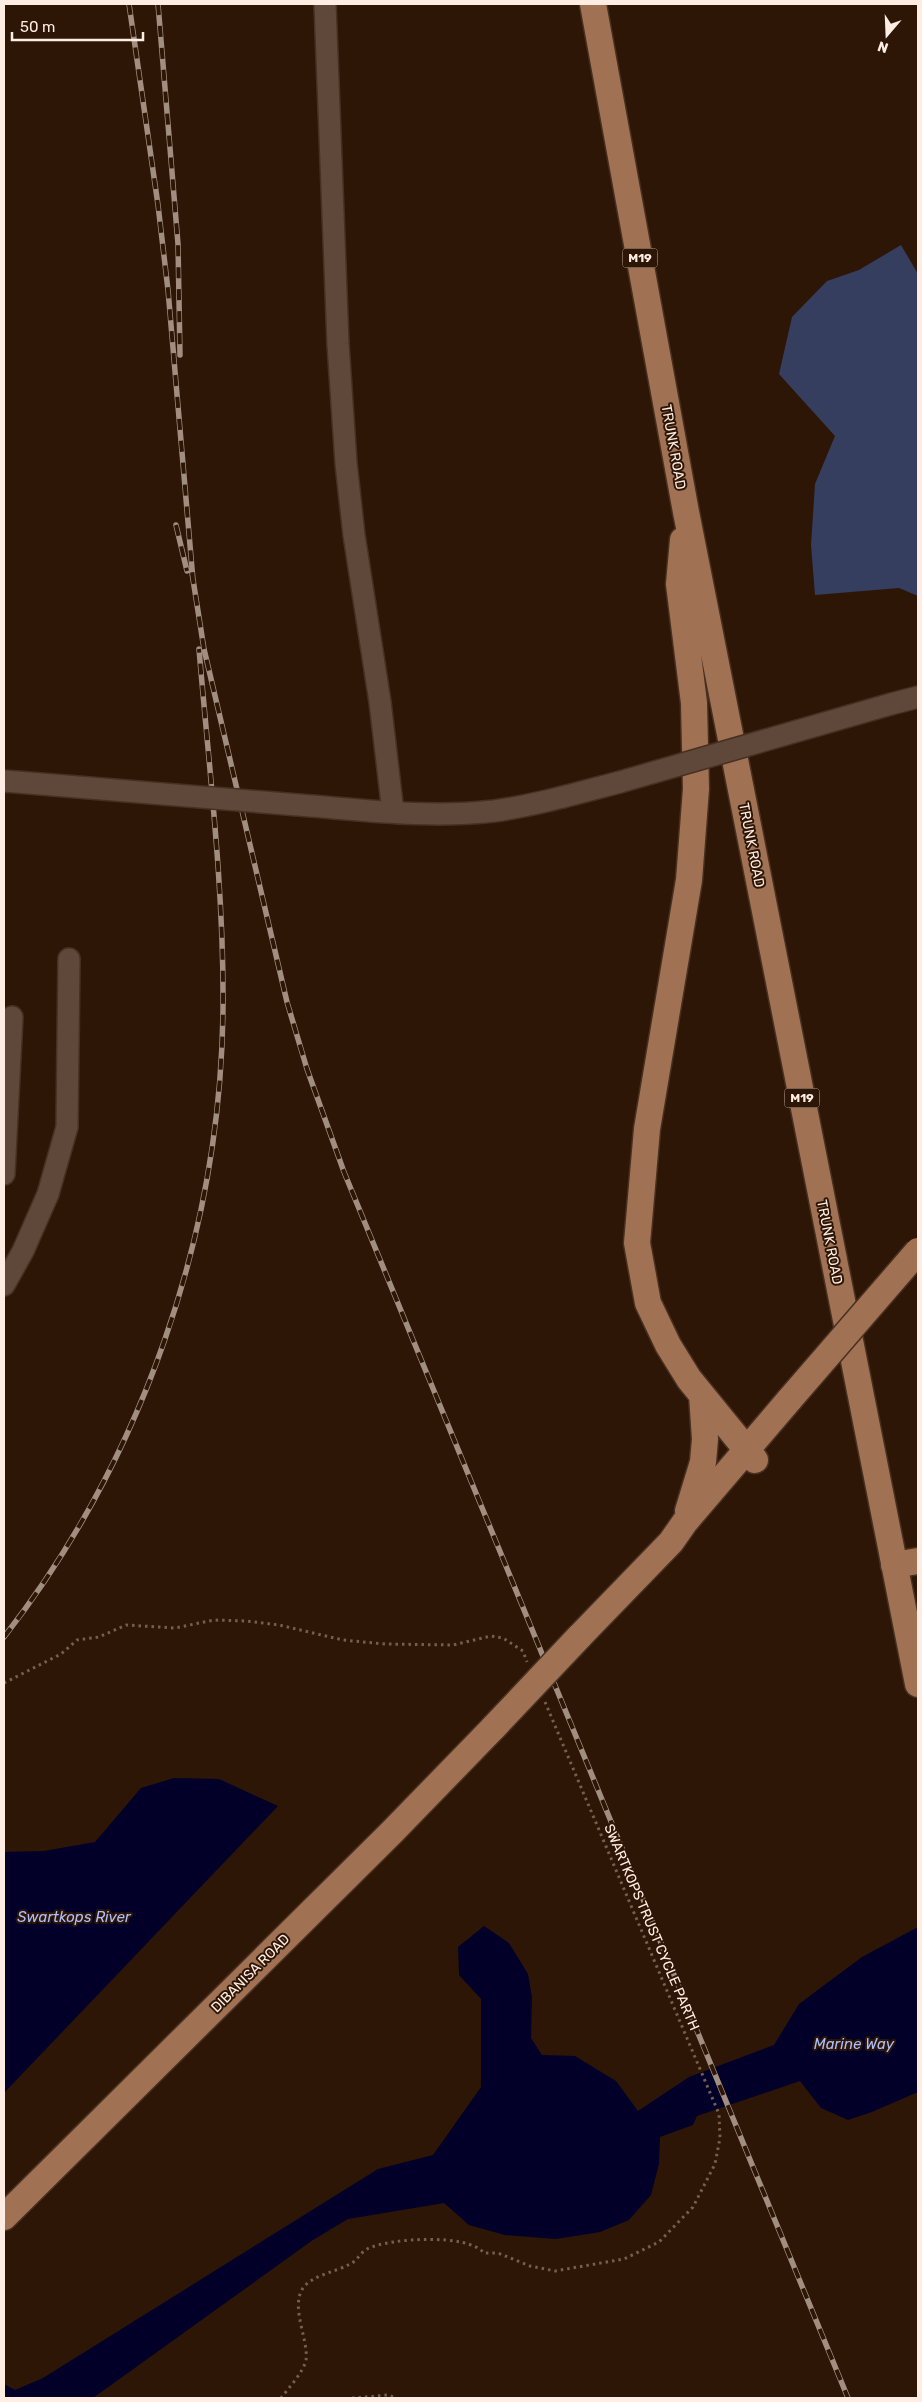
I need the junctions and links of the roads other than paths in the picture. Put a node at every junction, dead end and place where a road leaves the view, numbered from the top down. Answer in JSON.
{"nodes":[{"id":1,"x":325,"y":4,"type":"edge"},
{"id":2,"x":594,"y":4,"type":"edge"},
{"id":3,"x":686,"y":512,"type":"junction"},
{"id":4,"x":918,"y":697,"type":"edge"},
{"id":5,"x":4,"y":781,"type":"edge"},
{"id":6,"x":393,"y":812,"type":"junction"},
{"id":7,"x":69,"y":960,"type":"dead end"},
{"id":8,"x":12,"y":1017,"type":"dead end"},
{"id":9,"x":4,"y":1174,"type":"edge"},
{"id":10,"x":918,"y":1251,"type":"edge"},
{"id":11,"x":918,"y":1278,"type":"edge"},
{"id":12,"x":4,"y":1285,"type":"edge"},
{"id":13,"x":702,"y":1395,"type":"junction"},
{"id":14,"x":796,"y":1405,"type":"junction"},
{"id":15,"x":750,"y":1455,"type":"junction"},
{"id":16,"x":678,"y":1532,"type":"junction"},
{"id":17,"x":906,"y":1563,"type":"edge"},
{"id":18,"x":918,"y":1684,"type":"edge"},
{"id":19,"x":4,"y":2217,"type":"edge"}],
"edges":[{"from":1,"to":6,"type":"street"},
{"from":2,"to":3,"type":"main road","name":"TRUNK ROAD","number":"M19"},
{"from":3,"to":13,"type":"main road"},
{"from":3,"to":17,"type":"main road","name":"TRUNK ROAD","number":"M19"},
{"from":4,"to":6,"type":"street","bridge":true},
{"from":5,"to":6,"type":"street","bridge":true},
{"from":7,"to":12,"type":"street"},
{"from":8,"to":9,"type":"street"},
{"from":10,"to":14,"type":"main road","bridge":true},
{"from":11,"to":14,"type":"main road"},
{"from":13,"to":15,"type":"main road"},
{"from":13,"to":16,"type":"main road"},
{"from":14,"to":15,"type":"main road","name":"DIBANISA ROAD"},
{"from":15,"to":16,"type":"main road","name":"DIBANISA ROAD"},
{"from":16,"to":19,"type":"main road","name":"DIBANISA ROAD","bridge":true},
{"from":17,"to":18,"type":"main road","name":"TRUNK ROAD","number":"M19"}]}
